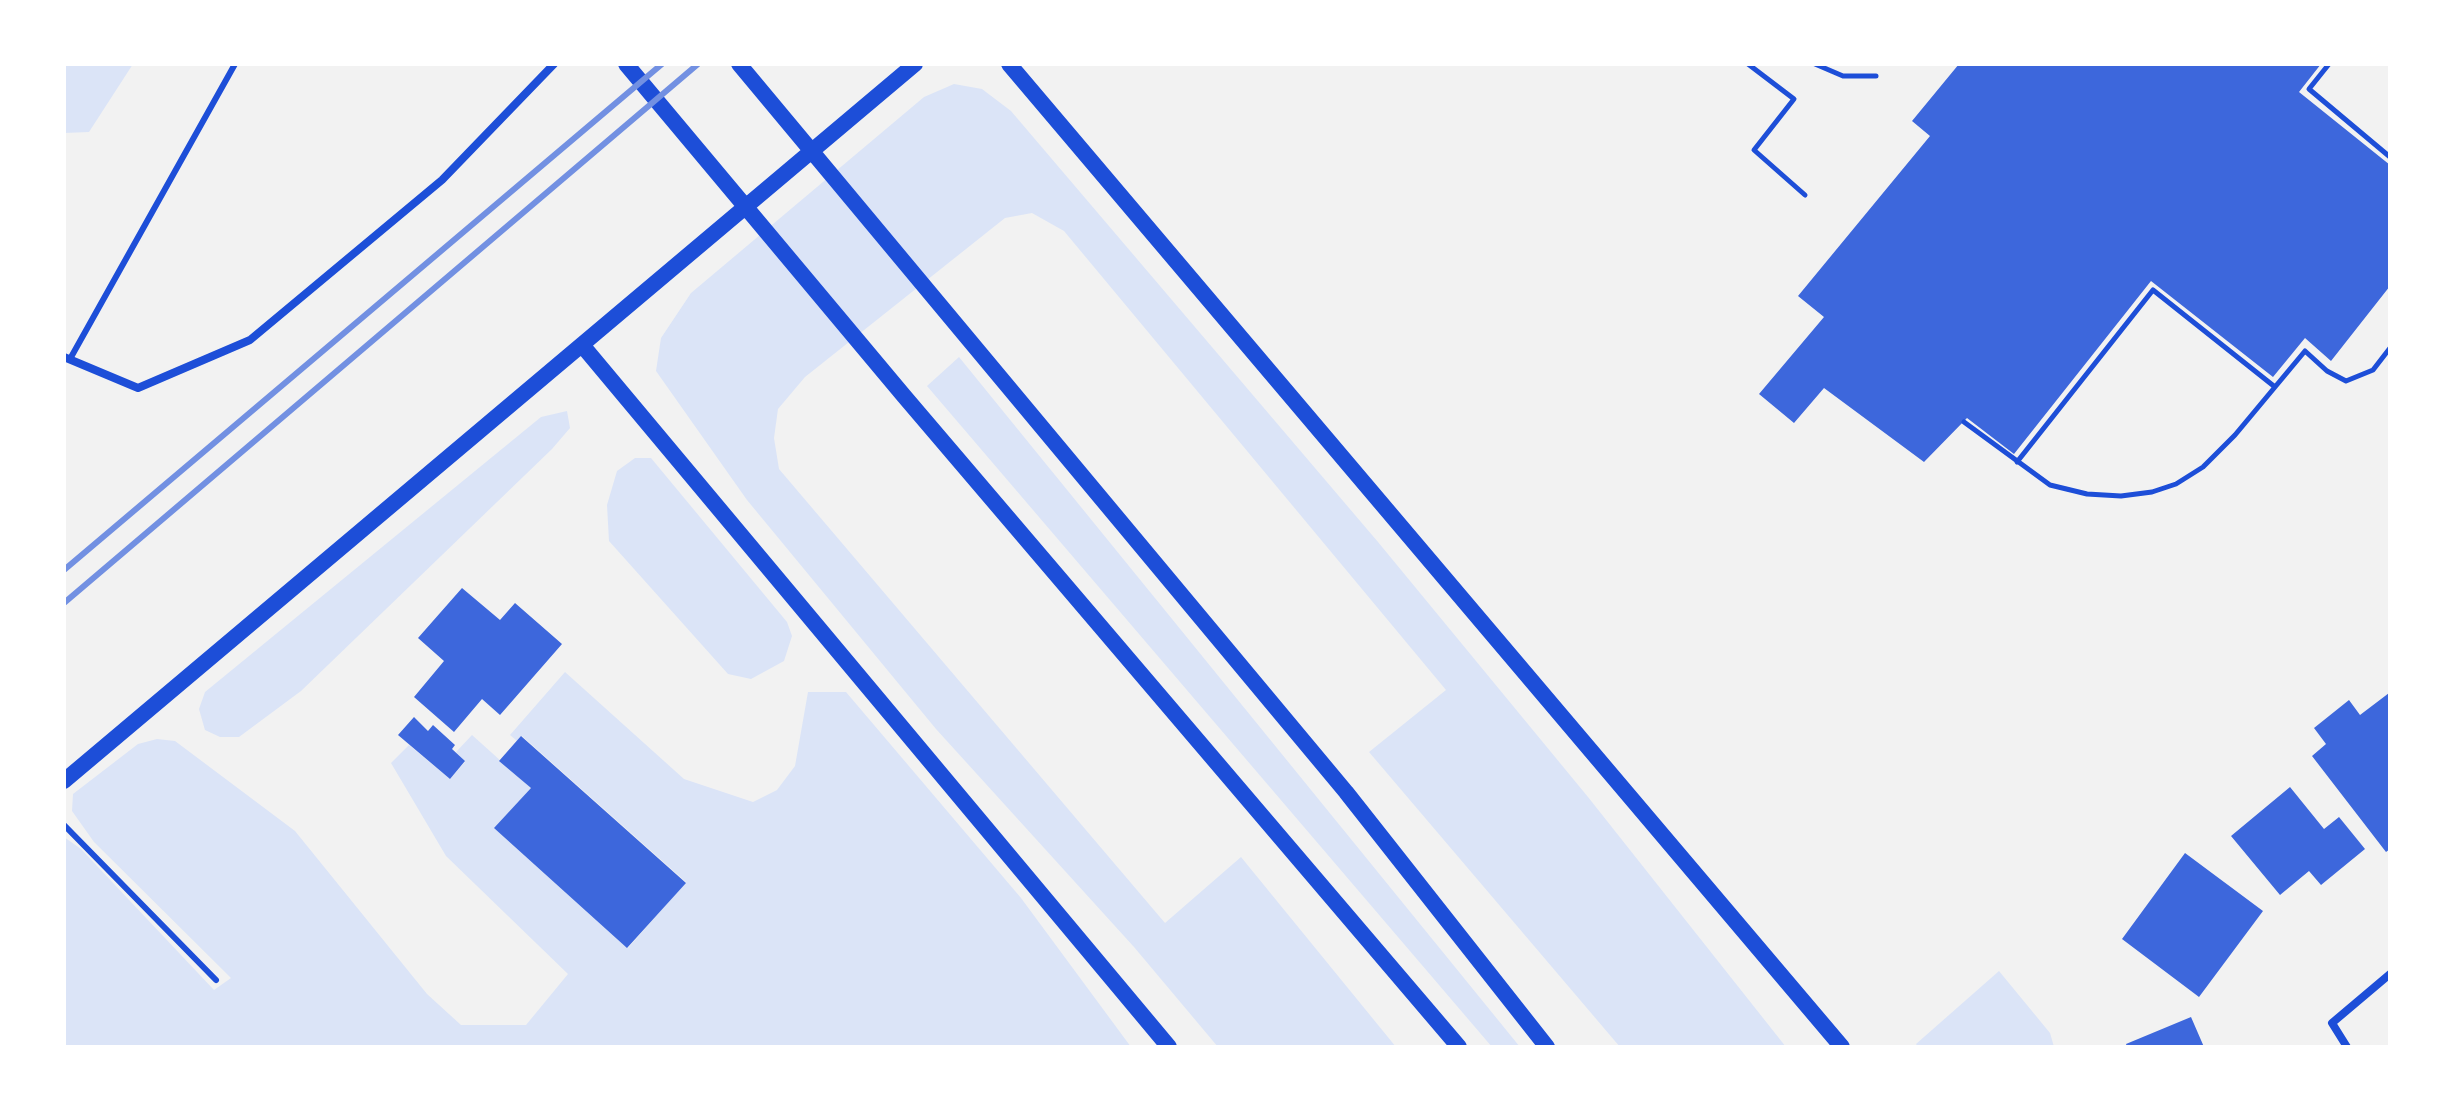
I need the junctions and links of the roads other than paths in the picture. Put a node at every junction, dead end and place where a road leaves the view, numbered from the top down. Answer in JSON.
{"nodes":[{"id":1,"x":235,"y":64,"type":"edge"},
{"id":2,"x":554,"y":64,"type":"edge"},
{"id":3,"x":626,"y":64,"type":"edge"},
{"id":4,"x":739,"y":64,"type":"edge"},
{"id":5,"x":915,"y":64,"type":"edge"},
{"id":6,"x":1009,"y":64,"type":"edge"},
{"id":7,"x":582,"y":345,"type":"junction"},
{"id":8,"x":67,"y":358,"type":"edge"},
{"id":9,"x":64,"y":781,"type":"edge"},
{"id":10,"x":64,"y":825,"type":"edge"},
{"id":11,"x":2390,"y":974,"type":"edge"},
{"id":12,"x":216,"y":980,"type":"dead end"},
{"id":13,"x":1169,"y":1047,"type":"edge"},
{"id":14,"x":1459,"y":1047,"type":"edge"},
{"id":15,"x":1547,"y":1047,"type":"edge"},
{"id":16,"x":1842,"y":1047,"type":"edge"},
{"id":17,"x":2347,"y":1047,"type":"edge"}],
"edges":[{"from":1,"to":8,"type":"lane"},
{"from":2,"to":8,"type":"street"},
{"from":3,"to":14,"type":"main road"},
{"from":4,"to":15,"type":"main road"},
{"from":5,"to":7,"type":"main road"},
{"from":6,"to":16,"type":"main road"},
{"from":7,"to":9,"type":"main road"},
{"from":7,"to":13,"type":"main road"},
{"from":10,"to":12,"type":"lane"},
{"from":11,"to":17,"type":"street"}]}
